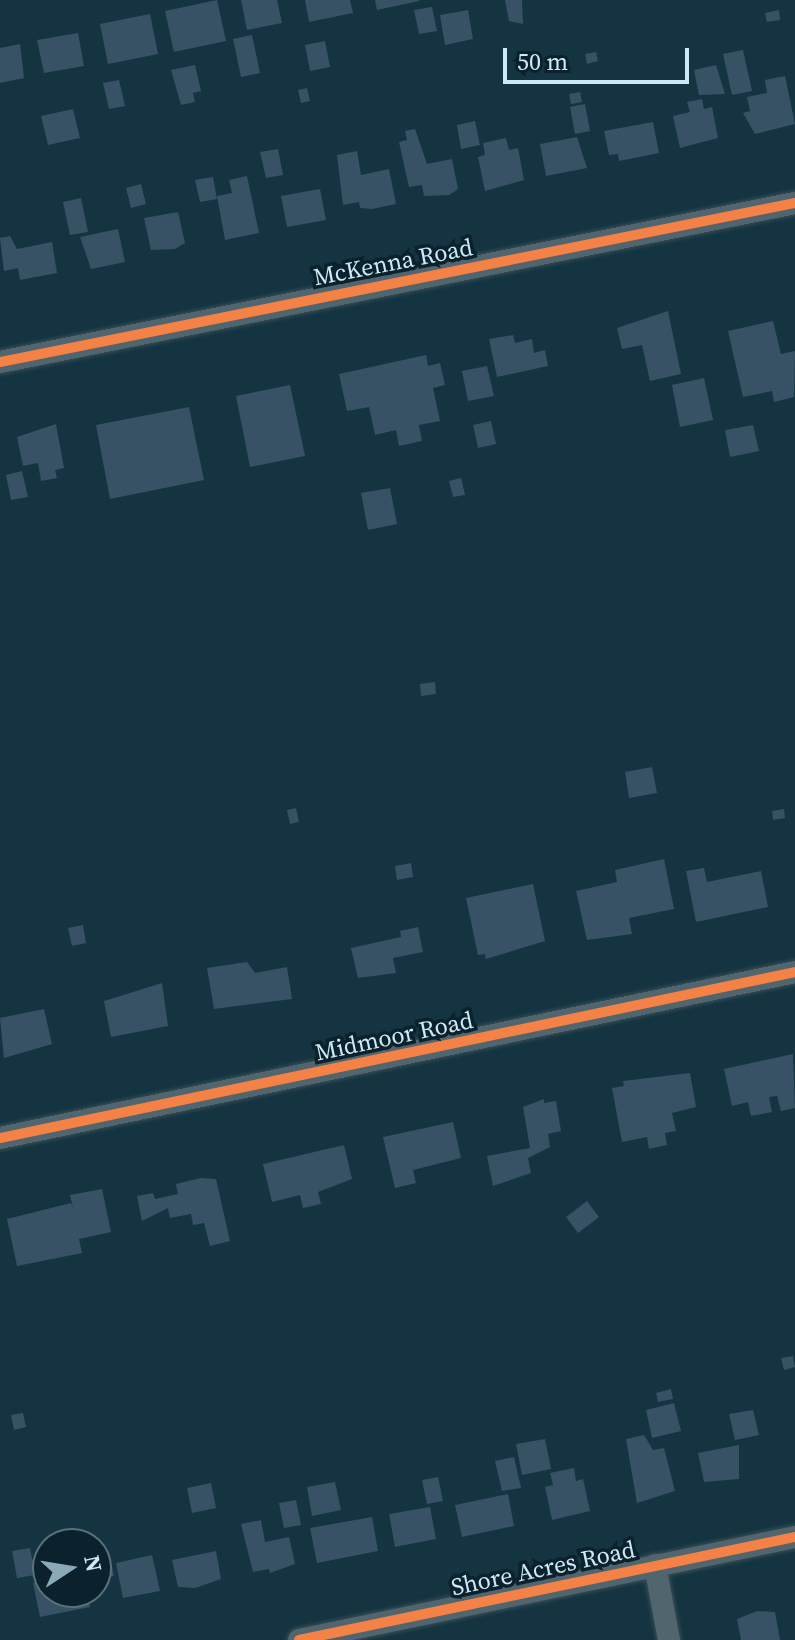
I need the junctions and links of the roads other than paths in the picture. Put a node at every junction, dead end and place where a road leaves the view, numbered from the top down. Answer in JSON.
{"nodes":[{"id":1,"x":795,"y":203,"type":"edge"},
{"id":2,"x":0,"y":362,"type":"edge"},
{"id":3,"x":795,"y":972,"type":"edge"},
{"id":4,"x":0,"y":1138,"type":"edge"},
{"id":5,"x":795,"y":1537,"type":"edge"},
{"id":6,"x":655,"y":1565,"type":"junction"},
{"id":7,"x":299,"y":1640,"type":"edge"},
{"id":8,"x":669,"y":1640,"type":"edge"}],
"edges":[{"from":1,"to":2,"type":"street","name":"McKenna Road"},
{"from":3,"to":4,"type":"street","name":"Midmoor Road"},
{"from":5,"to":6,"type":"street","name":"Shore Acres Road"},
{"from":6,"to":7,"type":"street","name":"Shore Acres Road"},
{"from":6,"to":8,"type":"street"}]}
